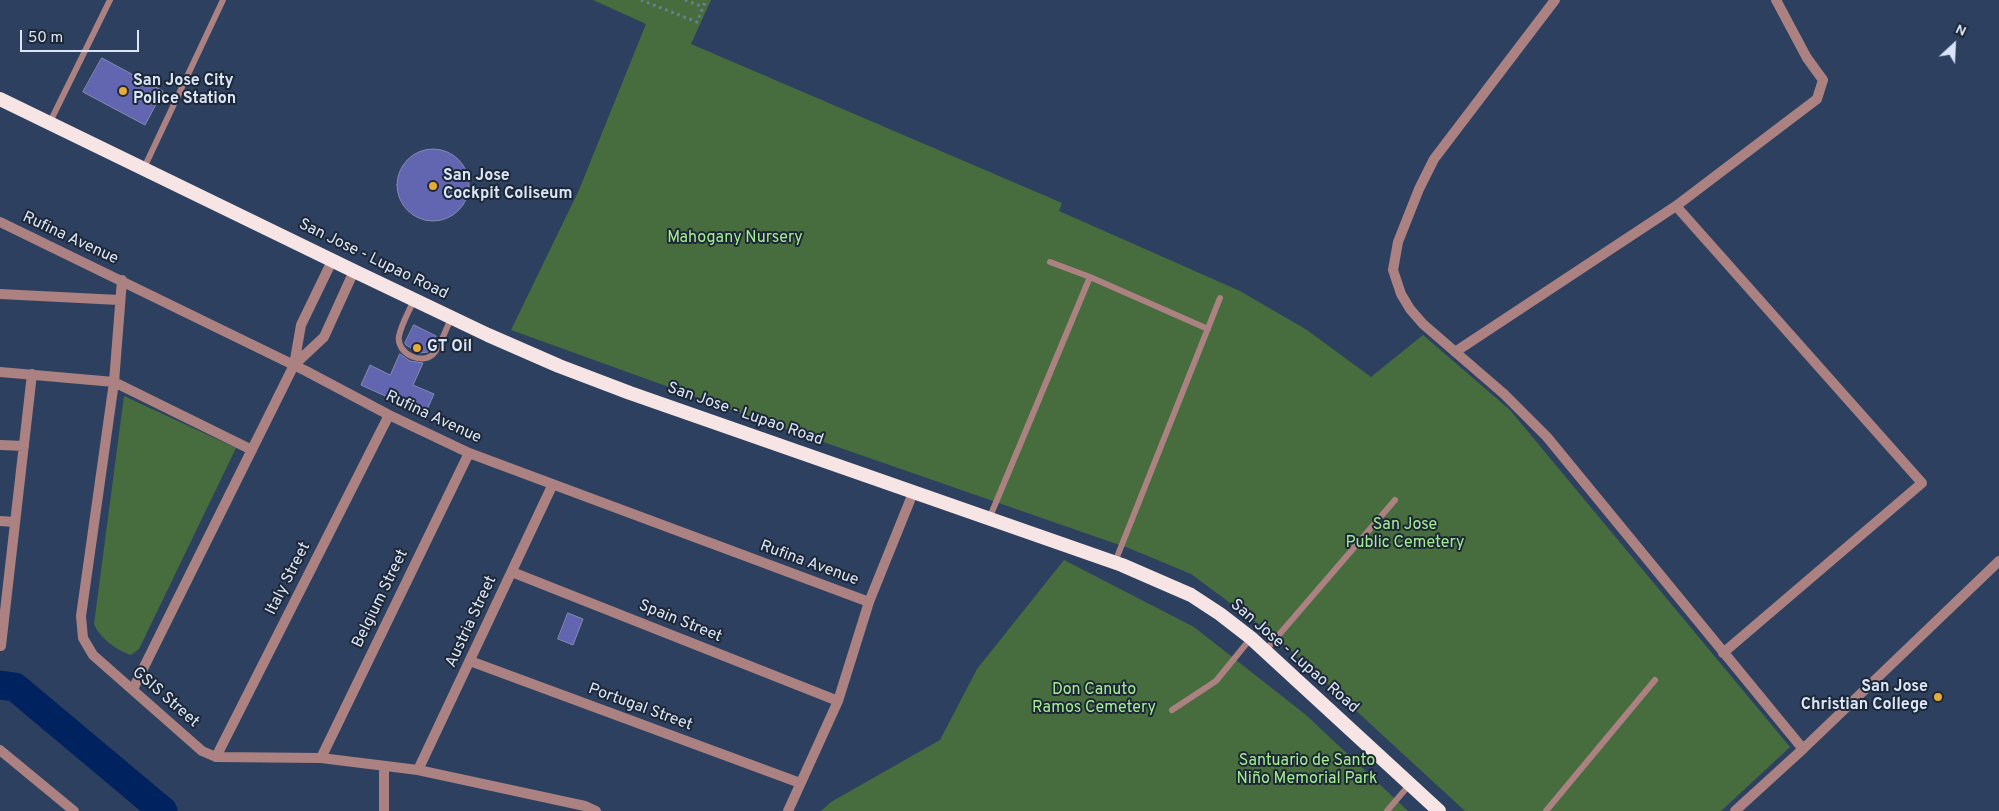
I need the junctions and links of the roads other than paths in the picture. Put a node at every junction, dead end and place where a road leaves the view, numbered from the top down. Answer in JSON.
{"nodes":[{"id":1,"x":110,"y":0,"type":"edge"},
{"id":2,"x":223,"y":0,"type":"edge"},
{"id":3,"x":1555,"y":0,"type":"edge"},
{"id":4,"x":1776,"y":0,"type":"edge"},
{"id":5,"x":0,"y":99,"type":"edge"},
{"id":6,"x":49,"y":124,"type":"junction"},
{"id":7,"x":144,"y":168,"type":"junction"},
{"id":8,"x":1676,"y":206,"type":"junction"},
{"id":9,"x":0,"y":222,"type":"edge"},
{"id":10,"x":332,"y":261,"type":"junction"},
{"id":11,"x":1050,"y":262,"type":"dead end"},
{"id":12,"x":354,"y":272,"type":"junction"},
{"id":13,"x":1090,"y":277,"type":"junction"},
{"id":14,"x":122,"y":280,"type":"junction"},
{"id":15,"x":0,"y":294,"type":"edge"},
{"id":16,"x":1220,"y":298,"type":"dead end"},
{"id":17,"x":414,"y":299,"type":"junction"},
{"id":18,"x":119,"y":300,"type":"junction"},
{"id":19,"x":452,"y":317,"type":"junction"},
{"id":20,"x":1208,"y":329,"type":"junction"},
{"id":21,"x":1455,"y":352,"type":"junction"},
{"id":22,"x":294,"y":365,"type":"junction"},
{"id":23,"x":0,"y":372,"type":"edge"},
{"id":24,"x":32,"y":374,"type":"junction"},
{"id":25,"x":114,"y":382,"type":"junction"},
{"id":26,"x":389,"y":415,"type":"junction"},
{"id":27,"x":0,"y":445,"type":"edge"},
{"id":28,"x":24,"y":446,"type":"junction"},
{"id":29,"x":252,"y":450,"type":"junction"},
{"id":30,"x":469,"y":453,"type":"junction"},
{"id":31,"x":552,"y":486,"type":"junction"},
{"id":32,"x":913,"y":493,"type":"junction"},
{"id":33,"x":1395,"y":500,"type":"dead end"},
{"id":34,"x":989,"y":519,"type":"junction"},
{"id":35,"x":0,"y":521,"type":"edge"},
{"id":36,"x":15,"y":522,"type":"junction"},
{"id":37,"x":1999,"y":561,"type":"edge"},
{"id":38,"x":1115,"y":562,"type":"junction"},
{"id":39,"x":512,"y":572,"type":"junction"},
{"id":40,"x":3,"y":594,"type":"edge"},
{"id":41,"x":870,"y":602,"type":"junction"},
{"id":42,"x":1251,"y":638,"type":"junction"},
{"id":43,"x":1,"y":646,"type":"edge"},
{"id":44,"x":1265,"y":651,"type":"junction"},
{"id":45,"x":1723,"y":653,"type":"junction"},
{"id":46,"x":470,"y":661,"type":"junction"},
{"id":47,"x":1655,"y":680,"type":"dead end"},
{"id":48,"x":133,"y":689,"type":"junction"},
{"id":49,"x":838,"y":700,"type":"junction"},
{"id":50,"x":1172,"y":710,"type":"dead end"},
{"id":51,"x":1803,"y":749,"type":"junction"},
{"id":52,"x":0,"y":750,"type":"edge"},
{"id":53,"x":216,"y":758,"type":"junction"},
{"id":54,"x":321,"y":758,"type":"junction"},
{"id":55,"x":384,"y":766,"type":"junction"},
{"id":56,"x":418,"y":770,"type":"junction"},
{"id":57,"x":800,"y":783,"type":"junction"},
{"id":58,"x":1410,"y":784,"type":"junction"},
{"id":59,"x":74,"y":811,"type":"edge"},
{"id":60,"x":384,"y":811,"type":"edge"},
{"id":61,"x":596,"y":811,"type":"edge"},
{"id":62,"x":788,"y":811,"type":"edge"},
{"id":63,"x":1387,"y":811,"type":"edge"},
{"id":64,"x":1440,"y":811,"type":"edge"},
{"id":65,"x":1546,"y":811,"type":"edge"},
{"id":66,"x":1735,"y":811,"type":"edge"}],
"edges":[{"from":1,"to":6,"type":"lane"},
{"from":2,"to":7,"type":"lane"},
{"from":3,"to":21,"type":"street"},
{"from":4,"to":8,"type":"street"},
{"from":5,"to":6,"type":"highway","name":"San Jose - Lupao Road"},
{"from":6,"to":7,"type":"highway","name":"San Jose - Lupao Road"},
{"from":7,"to":10,"type":"highway","name":"San Jose - Lupao Road"},
{"from":8,"to":21,"type":"street"},
{"from":8,"to":45,"type":"street"},
{"from":9,"to":14,"type":"street","name":"Rufina Avenue"},
{"from":10,"to":12,"type":"highway","name":"San Jose - Lupao Road"},
{"from":10,"to":22,"type":"street"},
{"from":11,"to":13,"type":"lane"},
{"from":12,"to":17,"type":"highway","name":"San Jose - Lupao Road"},
{"from":12,"to":22,"type":"street"},
{"from":13,"to":20,"type":"lane"},
{"from":13,"to":34,"type":"lane"},
{"from":14,"to":18,"type":"street","name":"GSIS Street"},
{"from":14,"to":22,"type":"street","name":"Rufina Avenue"},
{"from":15,"to":18,"type":"street"},
{"from":16,"to":20,"type":"lane"},
{"from":17,"to":19,"type":"highway","name":"San Jose - Lupao Road"},
{"from":17,"to":19,"type":"lane"},
{"from":18,"to":25,"type":"street","name":"GSIS Street"},
{"from":19,"to":32,"type":"highway","name":"San Jose - Lupao Road"},
{"from":20,"to":38,"type":"lane"},
{"from":21,"to":45,"type":"street"},
{"from":22,"to":26,"type":"street","name":"Rufina Avenue"},
{"from":22,"to":29,"type":"street"},
{"from":23,"to":24,"type":"street"},
{"from":24,"to":25,"type":"street"},
{"from":24,"to":28,"type":"street"},
{"from":25,"to":29,"type":"street"},
{"from":25,"to":48,"type":"street","name":"GSIS Street"},
{"from":26,"to":30,"type":"street","name":"Rufina Avenue"},
{"from":26,"to":53,"type":"street","name":"Italy Street"},
{"from":27,"to":28,"type":"street"},
{"from":28,"to":36,"type":"street"},
{"from":29,"to":48,"type":"street"},
{"from":30,"to":31,"type":"street","name":"Rufina Avenue"},
{"from":30,"to":54,"type":"street","name":"Belgium Street"},
{"from":31,"to":39,"type":"street","name":"Austria Street"},
{"from":31,"to":41,"type":"street","name":"Rufina Avenue"},
{"from":32,"to":34,"type":"highway","name":"San Jose - Lupao Road"},
{"from":32,"to":41,"type":"street","name":"Rufina Avenue"},
{"from":33,"to":44,"type":"lane"},
{"from":34,"to":38,"type":"highway","name":"San Jose - Lupao Road"},
{"from":35,"to":36,"type":"street"},
{"from":36,"to":40,"type":"street"},
{"from":37,"to":51,"type":"street"},
{"from":38,"to":42,"type":"highway","name":"San Jose - Lupao Road"},
{"from":39,"to":46,"type":"street","name":"Austria Street"},
{"from":39,"to":49,"type":"street","name":"Spain Street"},
{"from":40,"to":43,"type":"street"},
{"from":41,"to":49,"type":"street","name":"Rufina Avenue"},
{"from":42,"to":44,"type":"highway","name":"San Jose - Lupao Road"},
{"from":42,"to":50,"type":"lane"},
{"from":44,"to":58,"type":"highway","name":"San Jose - Lupao Road"},
{"from":45,"to":51,"type":"street"},
{"from":46,"to":56,"type":"street","name":"Austria Street"},
{"from":46,"to":57,"type":"street","name":"Portugal Street"},
{"from":47,"to":65,"type":"lane"},
{"from":48,"to":53,"type":"street","name":"GSIS Street"},
{"from":49,"to":57,"type":"street","name":"Rufina Avenue"},
{"from":51,"to":66,"type":"street"},
{"from":52,"to":59,"type":"street"},
{"from":53,"to":54,"type":"street"},
{"from":54,"to":55,"type":"street"},
{"from":55,"to":56,"type":"street"},
{"from":55,"to":60,"type":"street"},
{"from":56,"to":61,"type":"street"},
{"from":57,"to":62,"type":"street","name":"Rufina Avenue"},
{"from":58,"to":63,"type":"lane"},
{"from":58,"to":64,"type":"highway","name":"San Jose - Lupao Road"}]}
